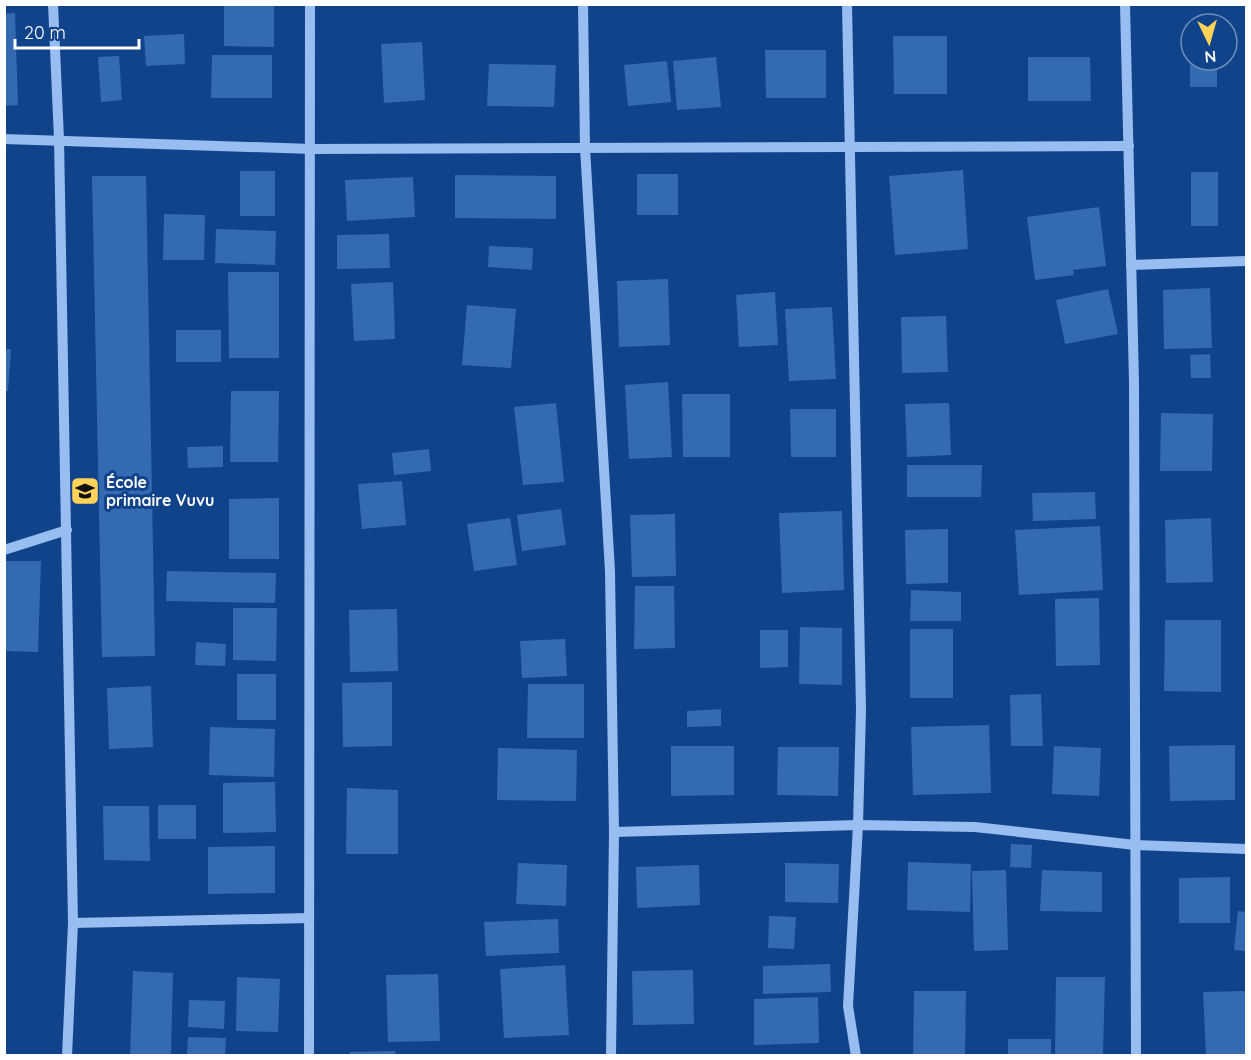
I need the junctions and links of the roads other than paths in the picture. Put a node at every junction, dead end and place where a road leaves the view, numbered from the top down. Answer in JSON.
{"nodes":[{"id":1,"x":53,"y":4,"type":"edge"},
{"id":2,"x":310,"y":4,"type":"edge"},
{"id":3,"x":582,"y":4,"type":"edge"},
{"id":4,"x":847,"y":4,"type":"edge"},
{"id":5,"x":1125,"y":4,"type":"edge"},
{"id":6,"x":4,"y":139,"type":"edge"},
{"id":7,"x":59,"y":140,"type":"junction"},
{"id":8,"x":850,"y":146,"type":"junction"},
{"id":9,"x":1129,"y":146,"type":"junction"},
{"id":10,"x":585,"y":148,"type":"junction"},
{"id":11,"x":312,"y":149,"type":"junction"},
{"id":12,"x":1246,"y":261,"type":"edge"},
{"id":13,"x":1131,"y":265,"type":"junction"},
{"id":14,"x":67,"y":530,"type":"junction"},
{"id":15,"x":4,"y":550,"type":"edge"},
{"id":16,"x":858,"y":825,"type":"junction"},
{"id":17,"x":614,"y":832,"type":"junction"},
{"id":18,"x":1135,"y":845,"type":"junction"},
{"id":19,"x":1246,"y":849,"type":"edge"},
{"id":20,"x":309,"y":918,"type":"junction"},
{"id":21,"x":73,"y":923,"type":"junction"},
{"id":22,"x":67,"y":1056,"type":"edge"},
{"id":23,"x":309,"y":1056,"type":"edge"},
{"id":24,"x":611,"y":1056,"type":"edge"},
{"id":25,"x":856,"y":1056,"type":"edge"},
{"id":26,"x":1136,"y":1056,"type":"edge"}],
"edges":[{"from":1,"to":7,"type":"street"},
{"from":2,"to":11,"type":"street"},
{"from":3,"to":10,"type":"street"},
{"from":4,"to":8,"type":"street"},
{"from":5,"to":9,"type":"street"},
{"from":6,"to":7,"type":"street"},
{"from":7,"to":11,"type":"street"},
{"from":7,"to":14,"type":"street"},
{"from":8,"to":9,"type":"street"},
{"from":8,"to":10,"type":"street"},
{"from":8,"to":16,"type":"street"},
{"from":9,"to":13,"type":"street"},
{"from":10,"to":11,"type":"street"},
{"from":10,"to":17,"type":"street"},
{"from":11,"to":20,"type":"street"},
{"from":12,"to":13,"type":"street"},
{"from":13,"to":18,"type":"street"},
{"from":14,"to":15,"type":"street"},
{"from":14,"to":21,"type":"street"},
{"from":16,"to":17,"type":"street"},
{"from":16,"to":18,"type":"street"},
{"from":16,"to":25,"type":"street"},
{"from":17,"to":24,"type":"street"},
{"from":18,"to":19,"type":"street"},
{"from":18,"to":26,"type":"street"},
{"from":20,"to":21,"type":"street"},
{"from":20,"to":23,"type":"street"},
{"from":21,"to":22,"type":"street"}]}
